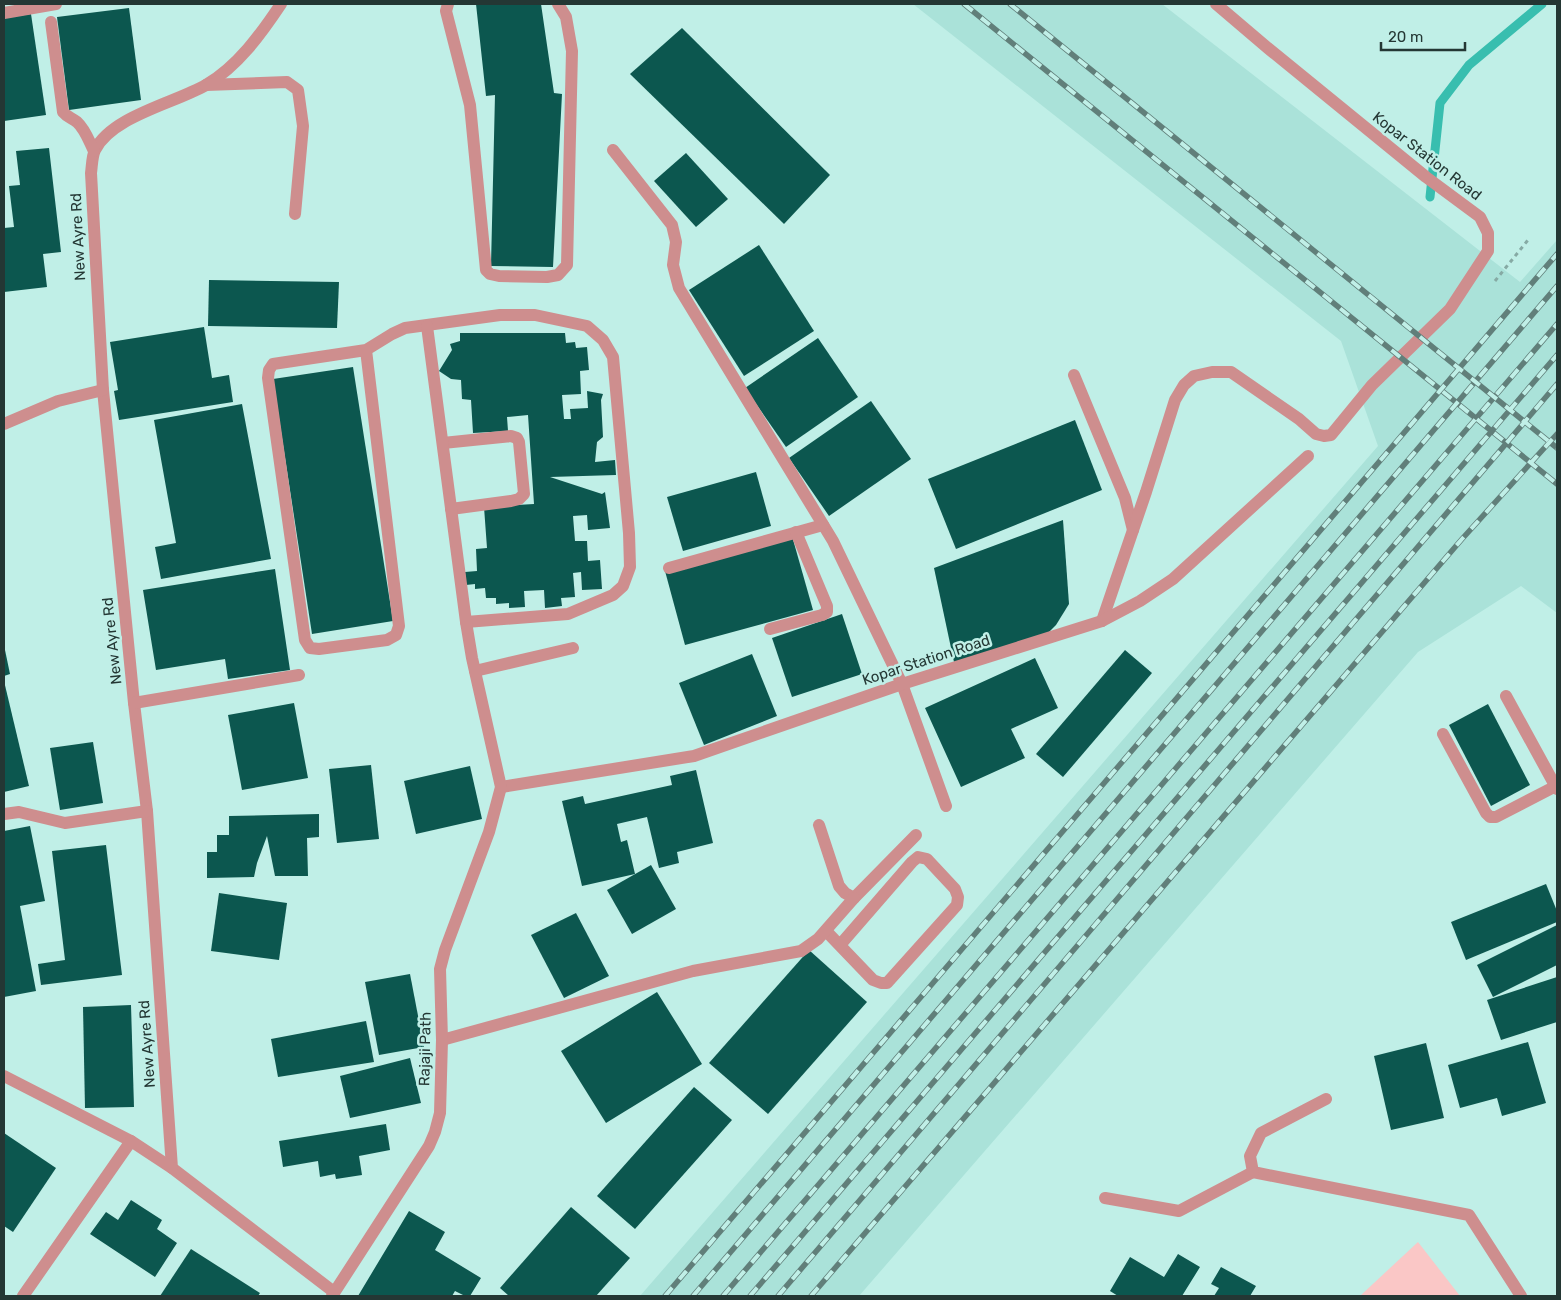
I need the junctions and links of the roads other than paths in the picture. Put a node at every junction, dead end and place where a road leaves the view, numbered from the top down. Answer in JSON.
{"nodes":[{"id":1,"x":56,"y":4,"type":"edge"},
{"id":2,"x":279,"y":4,"type":"edge"},
{"id":3,"x":448,"y":4,"type":"edge"},
{"id":4,"x":558,"y":4,"type":"edge"},
{"id":5,"x":1216,"y":4,"type":"edge"},
{"id":6,"x":23,"y":6,"type":"edge"},
{"id":7,"x":4,"y":13,"type":"edge"},
{"id":8,"x":52,"y":22,"type":"dead end"},
{"id":9,"x":206,"y":85,"type":"junction"},
{"id":10,"x":613,"y":150,"type":"dead end"},
{"id":11,"x":94,"y":151,"type":"junction"},
{"id":12,"x":295,"y":214,"type":"dead end"},
{"id":13,"x":427,"y":326,"type":"junction"},
{"id":14,"x":366,"y":350,"type":"junction"},
{"id":15,"x":1074,"y":375,"type":"dead end"},
{"id":16,"x":102,"y":390,"type":"junction"},
{"id":17,"x":4,"y":424,"type":"edge"},
{"id":18,"x":443,"y":443,"type":"junction"},
{"id":19,"x":1308,"y":456,"type":"dead end"},
{"id":20,"x":451,"y":509,"type":"junction"},
{"id":21,"x":823,"y":525,"type":"junction"},
{"id":22,"x":1133,"y":530,"type":"junction"},
{"id":23,"x":796,"y":532,"type":"junction"},
{"id":24,"x":669,"y":568,"type":"dead end"},
{"id":25,"x":1102,"y":620,"type":"junction"},
{"id":26,"x":466,"y":622,"type":"junction"},
{"id":27,"x":770,"y":629,"type":"dead end"},
{"id":28,"x":573,"y":648,"type":"dead end"},
{"id":29,"x":475,"y":671,"type":"junction"},
{"id":30,"x":299,"y":675,"type":"dead end"},
{"id":31,"x":902,"y":684,"type":"junction"},
{"id":32,"x":1506,"y":696,"type":"dead end"},
{"id":33,"x":134,"y":703,"type":"junction"},
{"id":34,"x":1443,"y":734,"type":"dead end"},
{"id":35,"x":502,"y":787,"type":"junction"},
{"id":36,"x":1557,"y":788,"type":"edge"},
{"id":37,"x":946,"y":806,"type":"dead end"},
{"id":38,"x":147,"y":811,"type":"junction"},
{"id":39,"x":4,"y":814,"type":"edge"},
{"id":40,"x":819,"y":825,"type":"dead end"},
{"id":41,"x":916,"y":835,"type":"dead end"},
{"id":42,"x":854,"y":898,"type":"junction"},
{"id":43,"x":826,"y":931,"type":"junction"},
{"id":44,"x":840,"y":945,"type":"junction"},
{"id":45,"x":442,"y":1040,"type":"junction"},
{"id":46,"x":4,"y":1076,"type":"edge"},
{"id":47,"x":1326,"y":1099,"type":"dead end"},
{"id":48,"x":132,"y":1141,"type":"junction"},
{"id":49,"x":172,"y":1168,"type":"junction"},
{"id":50,"x":1253,"y":1172,"type":"junction"},
{"id":51,"x":1105,"y":1198,"type":"dead end"},
{"id":52,"x":333,"y":1294,"type":"edge"},
{"id":53,"x":23,"y":1296,"type":"edge"},
{"id":54,"x":1522,"y":1296,"type":"edge"}],
"edges":[{"from":1,"to":6,"type":"street"},
{"from":2,"to":9,"type":"street"},
{"from":3,"to":4,"type":"street"},
{"from":5,"to":22,"type":"street","name":"Kopar Station Road"},
{"from":6,"to":7,"type":"street"},
{"from":8,"to":11,"type":"street"},
{"from":9,"to":11,"type":"street"},
{"from":9,"to":12,"type":"street"},
{"from":10,"to":21,"type":"street"},
{"from":11,"to":16,"type":"street","name":"New Ayre Rd"},
{"from":13,"to":14,"type":"street"},
{"from":13,"to":18,"type":"street"},
{"from":13,"to":26,"type":"street"},
{"from":14,"to":14,"type":"street"},
{"from":15,"to":22,"type":"street"},
{"from":16,"to":17,"type":"street"},
{"from":16,"to":33,"type":"street","name":"New Ayre Rd"},
{"from":18,"to":20,"type":"street"},
{"from":18,"to":20,"type":"street"},
{"from":19,"to":25,"type":"street","name":"Kopar Station Road"},
{"from":20,"to":26,"type":"street"},
{"from":21,"to":23,"type":"street"},
{"from":21,"to":31,"type":"street"},
{"from":22,"to":25,"type":"street"},
{"from":23,"to":24,"type":"street"},
{"from":23,"to":27,"type":"street"},
{"from":25,"to":31,"type":"street","name":"Kopar Station Road"},
{"from":26,"to":29,"type":"street"},
{"from":28,"to":29,"type":"street"},
{"from":29,"to":35,"type":"street"},
{"from":30,"to":33,"type":"street"},
{"from":31,"to":35,"type":"street","name":"Kopar Station Road"},
{"from":31,"to":37,"type":"street"},
{"from":32,"to":36,"type":"street"},
{"from":33,"to":38,"type":"street","name":"New Ayre Rd"},
{"from":34,"to":36,"type":"street"},
{"from":35,"to":45,"type":"street","name":"Rajaji Path"},
{"from":38,"to":39,"type":"street"},
{"from":38,"to":49,"type":"street","name":"New Ayre Rd"},
{"from":40,"to":42,"type":"street"},
{"from":41,"to":42,"type":"street"},
{"from":42,"to":43,"type":"street"},
{"from":43,"to":44,"type":"street"},
{"from":43,"to":45,"type":"street"},
{"from":44,"to":44,"type":"street"},
{"from":45,"to":52,"type":"street","name":"Rajaji Path"},
{"from":46,"to":48,"type":"street"},
{"from":47,"to":50,"type":"street"},
{"from":48,"to":49,"type":"street"},
{"from":48,"to":53,"type":"street"},
{"from":49,"to":52,"type":"street"},
{"from":50,"to":51,"type":"street"},
{"from":50,"to":54,"type":"street"}]}
